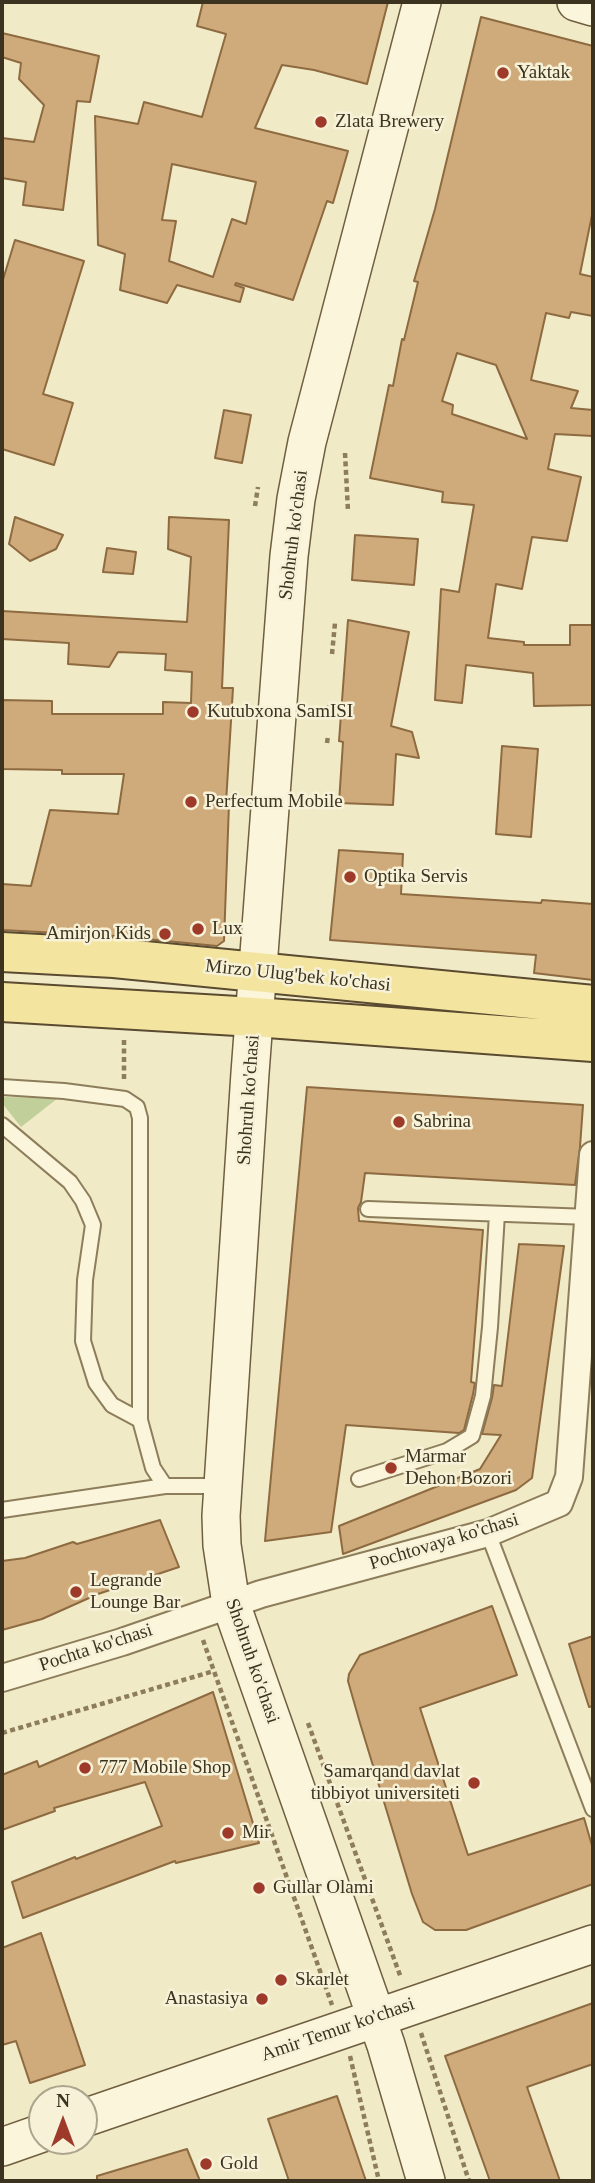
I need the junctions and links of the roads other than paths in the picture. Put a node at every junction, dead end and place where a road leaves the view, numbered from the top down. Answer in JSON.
{"nodes":[{"id":1,"x":422,"y":2,"type":"edge"},
{"id":2,"x":576,"y":2,"type":"edge"},
{"id":3,"x":593,"y":7,"type":"edge"},
{"id":4,"x":2,"y":952,"type":"edge"},
{"id":5,"x":258,"y":972,"type":"junction"},
{"id":6,"x":2,"y":1002,"type":"edge"},
{"id":7,"x":593,"y":1005,"type":"edge"},
{"id":8,"x":254,"y":1017,"type":"junction"},
{"id":9,"x":593,"y":1042,"type":"edge"},
{"id":10,"x":2,"y":1087,"type":"edge"},
{"id":11,"x":2,"y":1125,"type":"edge"},
{"id":12,"x":593,"y":1154,"type":"edge"},
{"id":13,"x":368,"y":1209,"type":"dead end"},
{"id":14,"x":497,"y":1214,"type":"junction"},
{"id":15,"x":590,"y":1217,"type":"junction"},
{"id":16,"x":140,"y":1420,"type":"junction"},
{"id":17,"x":359,"y":1479,"type":"dead end"},
{"id":18,"x":165,"y":1486,"type":"junction"},
{"id":19,"x":222,"y":1486,"type":"junction"},
{"id":20,"x":2,"y":1510,"type":"edge"},
{"id":21,"x":488,"y":1533,"type":"junction"},
{"id":22,"x":230,"y":1604,"type":"junction"},
{"id":23,"x":2,"y":1678,"type":"edge"},
{"id":24,"x":593,"y":1809,"type":"edge"},
{"id":25,"x":593,"y":1944,"type":"edge"},
{"id":26,"x":376,"y":2017,"type":"junction"},
{"id":27,"x":98,"y":2113,"type":"edge"},
{"id":28,"x":28,"y":2138,"type":"edge"},
{"id":29,"x":2,"y":2147,"type":"edge"},
{"id":30,"x":426,"y":2181,"type":"edge"}],
"edges":[{"from":1,"to":5,"type":"main road","name":"Shohruh ko'chasi"},
{"from":2,"to":3,"type":"main road"},
{"from":4,"to":5,"type":"main road","name":"Mirzo Ulug'bek ko'chasi"},
{"from":5,"to":7,"type":"main road","name":"Mirzo Ulug'bek ko'chasi"},
{"from":5,"to":8,"type":"main road","name":"Shohruh ko'chasi"},
{"from":6,"to":8,"type":"main road"},
{"from":8,"to":9,"type":"main road"},
{"from":8,"to":19,"type":"main road","name":"Shohruh ko'chasi"},
{"from":10,"to":16,"type":"lane"},
{"from":11,"to":16,"type":"lane"},
{"from":12,"to":15,"type":"street","name":"Pochtovaya ko'chasi"},
{"from":13,"to":14,"type":"lane"},
{"from":14,"to":15,"type":"lane"},
{"from":14,"to":17,"type":"lane"},
{"from":15,"to":21,"type":"street","name":"Pochtovaya ko'chasi"},
{"from":16,"to":18,"type":"lane"},
{"from":18,"to":19,"type":"lane"},
{"from":18,"to":20,"type":"lane"},
{"from":19,"to":22,"type":"main road","name":"Shohruh ko'chasi"},
{"from":21,"to":22,"type":"street","name":"Pochtovaya ko'chasi"},
{"from":21,"to":24,"type":"lane"},
{"from":22,"to":23,"type":"street","name":"Pochta ko'chasi"},
{"from":22,"to":26,"type":"main road","name":"Shohruh ko'chasi"},
{"from":25,"to":26,"type":"main road","name":"Amir Temur ko'chasi"},
{"from":26,"to":27,"type":"main road","name":"Amir Temur ko'chasi"},
{"from":26,"to":30,"type":"main road","name":"Shohruh ko'chasi"},
{"from":28,"to":29,"type":"main road"}]}
